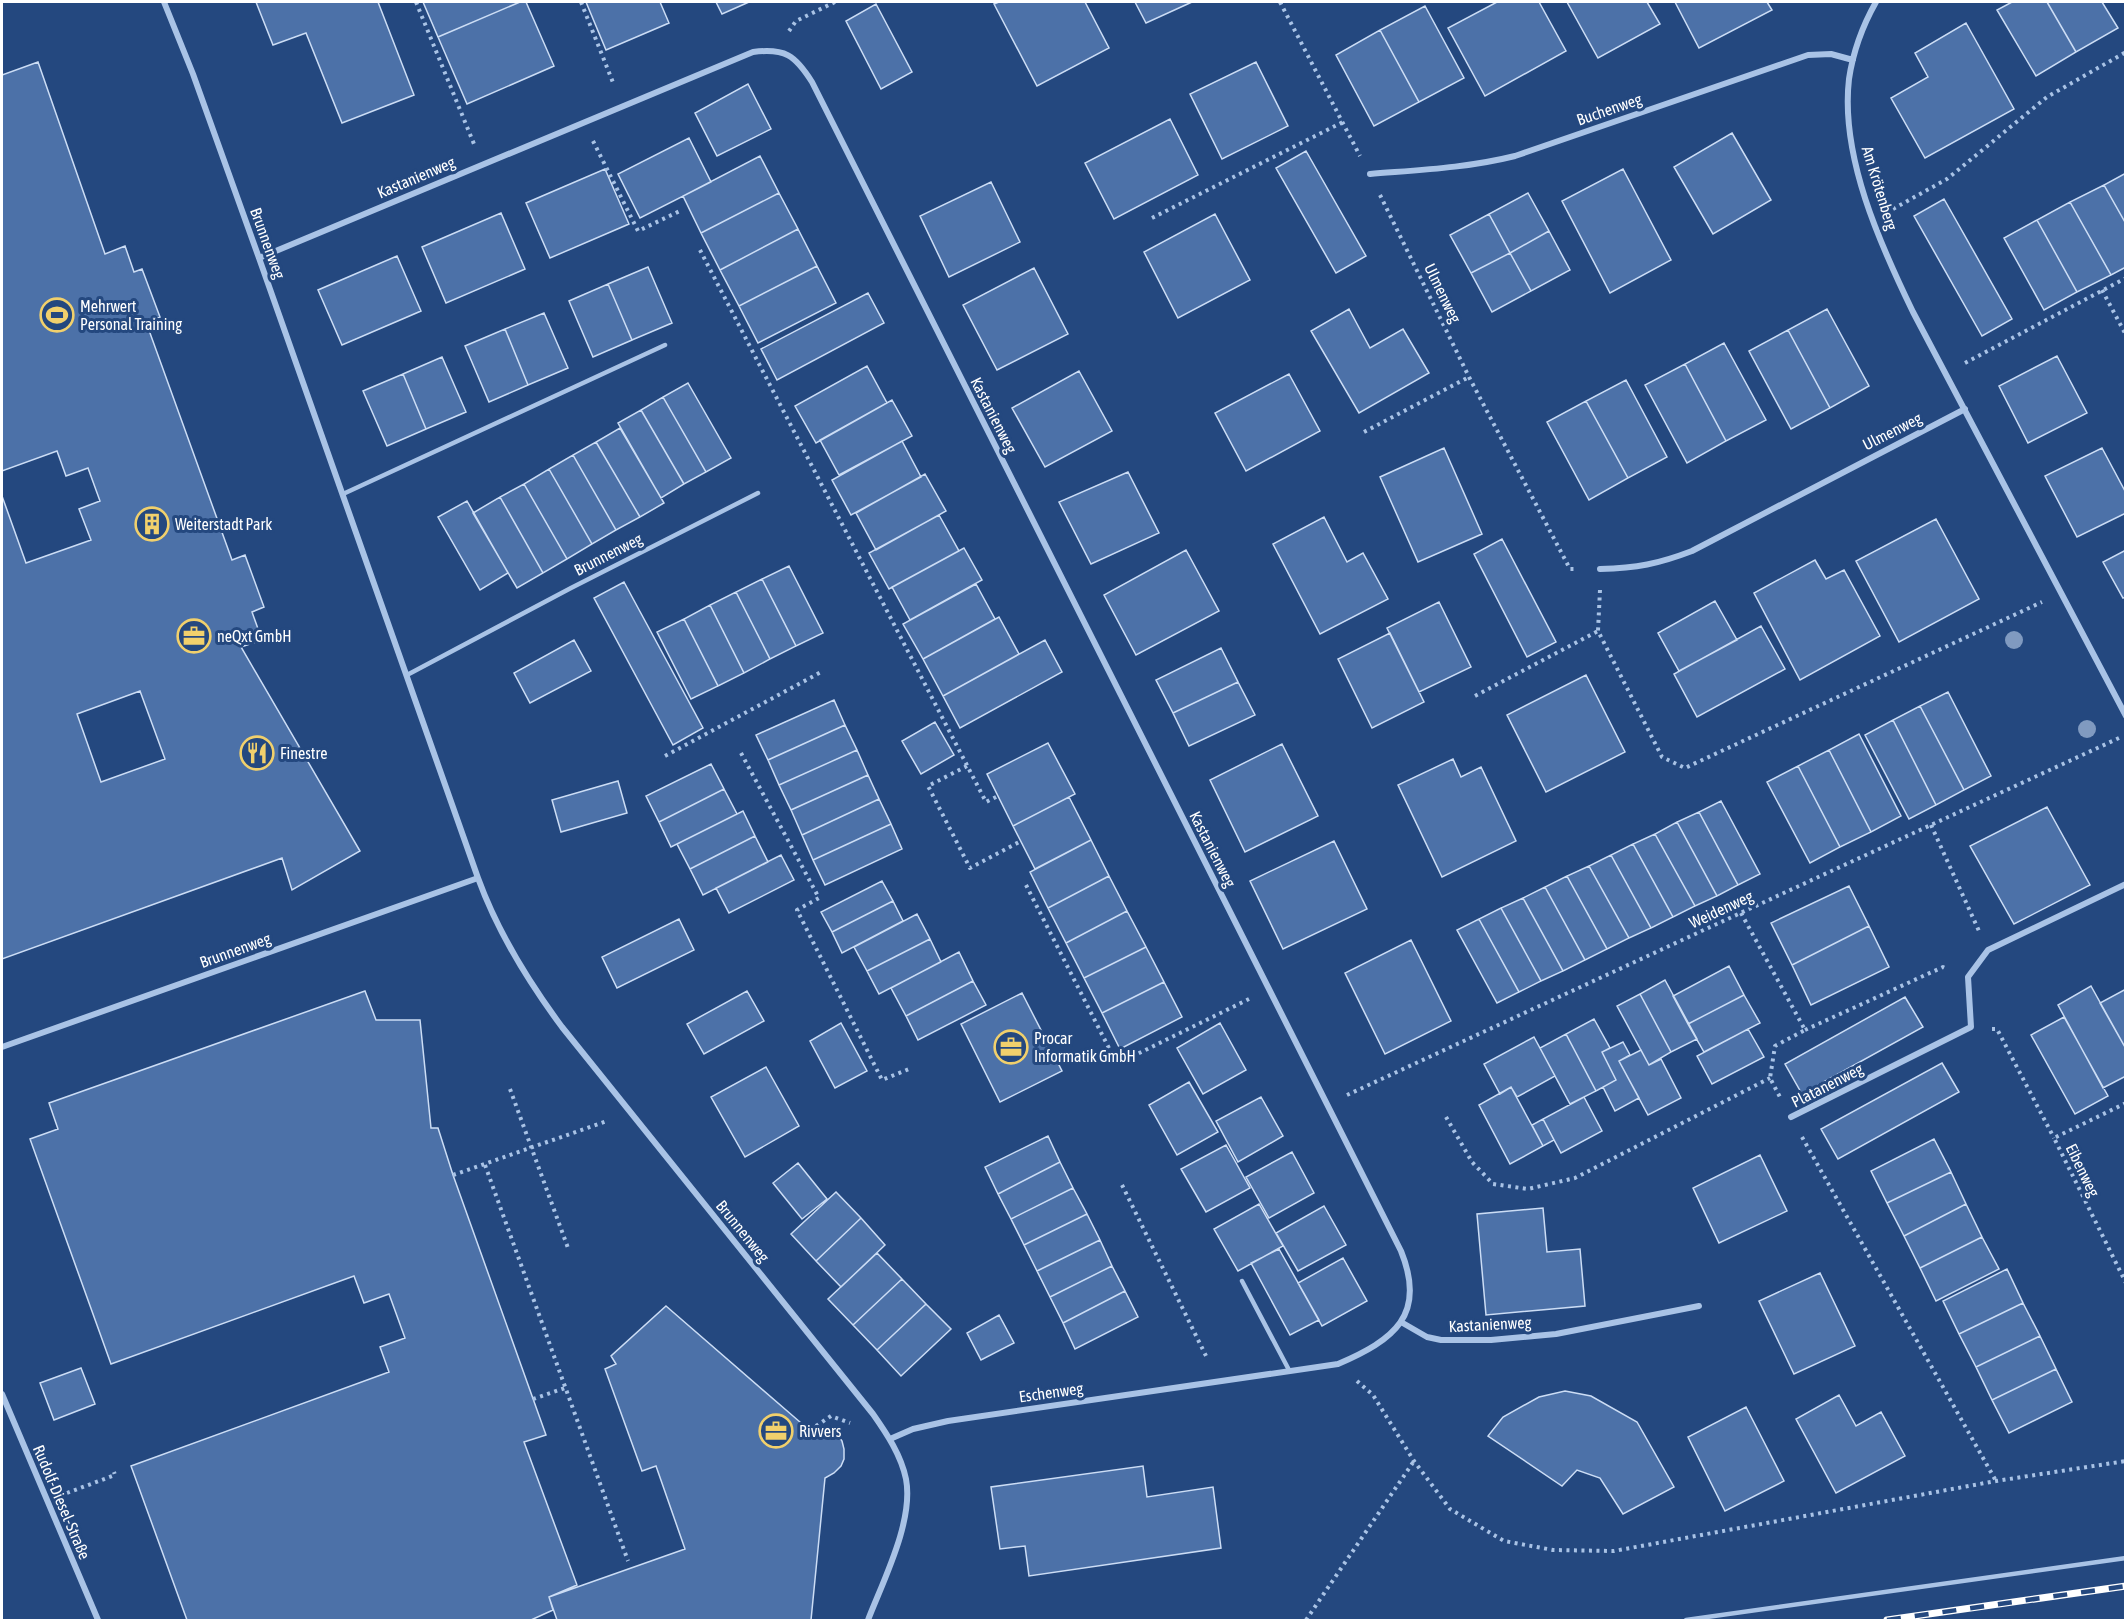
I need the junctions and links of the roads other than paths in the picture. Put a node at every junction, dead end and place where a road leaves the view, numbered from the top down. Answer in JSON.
{"nodes":[{"id":1,"x":164,"y":2,"type":"edge"},
{"id":2,"x":1876,"y":2,"type":"edge"},
{"id":3,"x":1853,"y":60,"type":"junction"},
{"id":4,"x":1370,"y":174,"type":"road end"},
{"id":5,"x":259,"y":258,"type":"junction"},
{"id":6,"x":665,"y":345,"type":"dead end"},
{"id":7,"x":1965,"y":409,"type":"junction"},
{"id":8,"x":758,"y":493,"type":"dead end"},
{"id":9,"x":343,"y":494,"type":"junction"},
{"id":10,"x":1600,"y":569,"type":"road end"},
{"id":11,"x":407,"y":675,"type":"junction"},
{"id":12,"x":2126,"y":716,"type":"edge"},
{"id":13,"x":478,"y":878,"type":"junction"},
{"id":14,"x":2126,"y":884,"type":"edge"},
{"id":15,"x":2,"y":1047,"type":"edge"},
{"id":16,"x":1791,"y":1117,"type":"road end"},
{"id":17,"x":1242,"y":1281,"type":"dead end"},
{"id":18,"x":1699,"y":1306,"type":"dead end"},
{"id":19,"x":1401,"y":1322,"type":"junction"},
{"id":20,"x":1289,"y":1370,"type":"junction"},
{"id":21,"x":2,"y":1394,"type":"edge"},
{"id":22,"x":890,"y":1439,"type":"junction"},
{"id":23,"x":2126,"y":1558,"type":"edge"},
{"id":24,"x":98,"y":1620,"type":"edge"},
{"id":25,"x":868,"y":1620,"type":"edge"},
{"id":26,"x":1686,"y":1620,"type":"edge"}],
"edges":[{"from":1,"to":5,"type":"street","name":"Brunnenweg"},
{"from":2,"to":3,"type":"street","name":"Am Krötenberg"},
{"from":3,"to":4,"type":"street","name":"Buchenweg"},
{"from":3,"to":7,"type":"street","name":"Am Krötenberg"},
{"from":5,"to":9,"type":"street","name":"Brunnenweg"},
{"from":5,"to":19,"type":"street","name":"Kastanienweg"},
{"from":6,"to":9,"type":"lane"},
{"from":7,"to":10,"type":"street","name":"Ulmenweg"},
{"from":7,"to":12,"type":"street","name":"Am Krötenberg"},
{"from":8,"to":11,"type":"lane","name":"Brunnenweg"},
{"from":9,"to":11,"type":"street","name":"Brunnenweg"},
{"from":11,"to":13,"type":"street","name":"Brunnenweg"},
{"from":13,"to":15,"type":"street","name":"Brunnenweg"},
{"from":13,"to":22,"type":"street","name":"Brunnenweg"},
{"from":14,"to":16,"type":"street","name":"Platanenweg"},
{"from":17,"to":20,"type":"lane"},
{"from":18,"to":19,"type":"street","name":"Kastanienweg"},
{"from":19,"to":20,"type":"street","name":"Eschenweg"},
{"from":20,"to":22,"type":"street","name":"Eschenweg"},
{"from":21,"to":24,"type":"street","name":"Rudolf-Diesel-Straße"},
{"from":22,"to":25,"type":"street","name":"Brunnenweg"},
{"from":23,"to":26,"type":"lane"}]}
